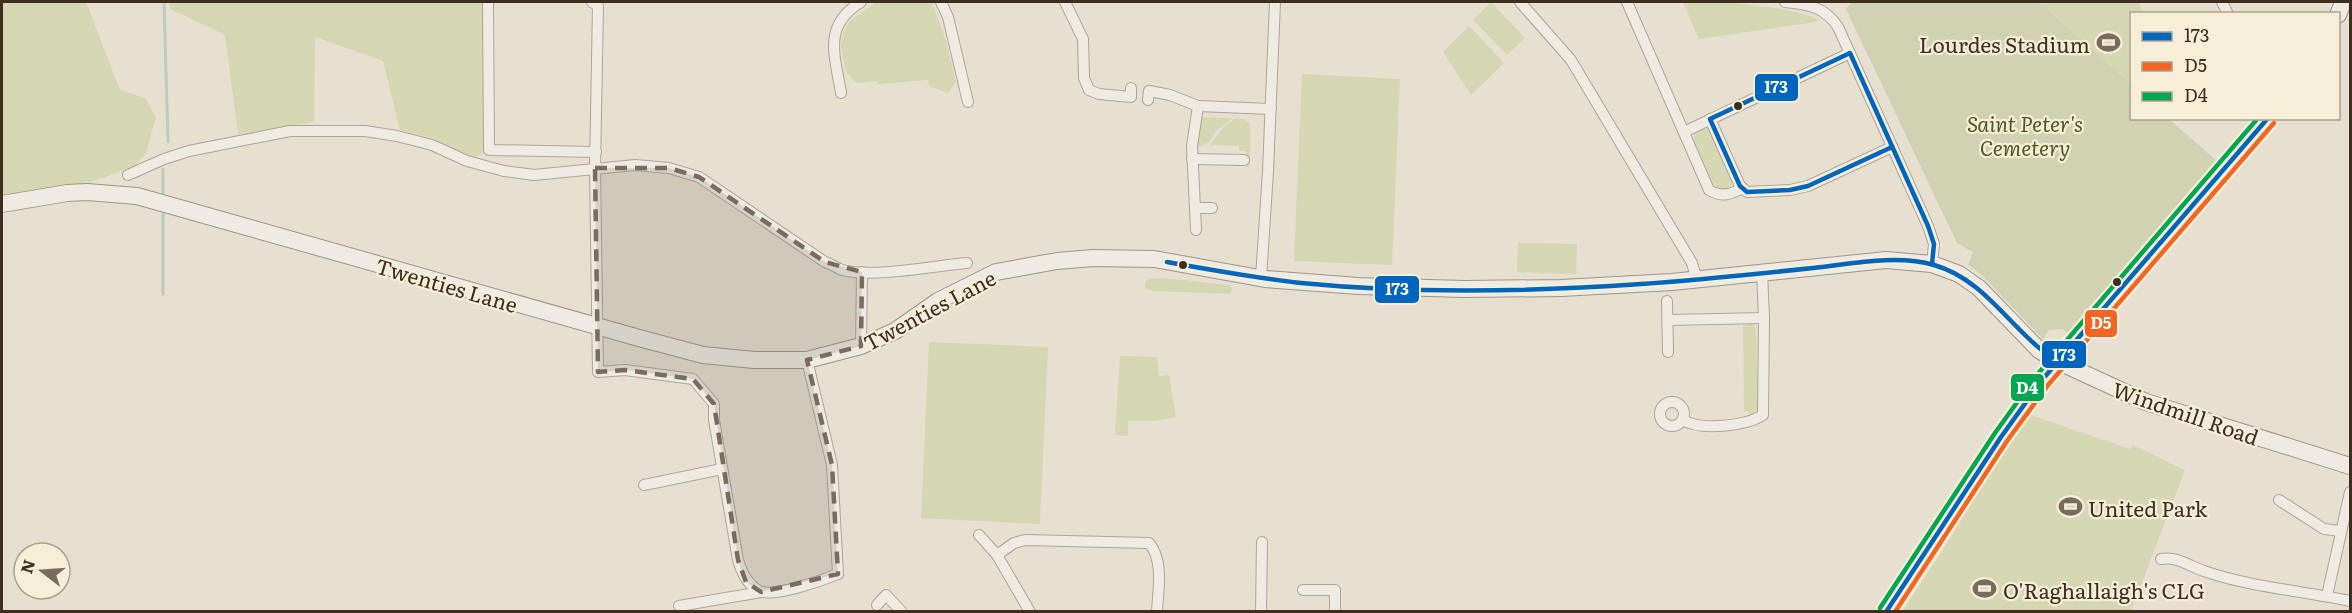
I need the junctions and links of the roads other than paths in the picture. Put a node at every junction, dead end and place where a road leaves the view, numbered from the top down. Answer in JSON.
{"nodes":[{"id":1,"x":488,"y":2,"type":"edge"},
{"id":2,"x":941,"y":2,"type":"edge"},
{"id":3,"x":1065,"y":2,"type":"edge"},
{"id":4,"x":1275,"y":2,"type":"edge"},
{"id":5,"x":1520,"y":2,"type":"edge"},
{"id":6,"x":1627,"y":2,"type":"edge"},
{"id":7,"x":1785,"y":2,"type":"edge"},
{"id":8,"x":597,"y":3,"type":"edge"},
{"id":9,"x":854,"y":3,"type":"edge"},
{"id":10,"x":1850,"y":54,"type":"junction"},
{"id":11,"x":1131,"y":88,"type":"dead end"},
{"id":12,"x":841,"y":93,"type":"dead end"},
{"id":13,"x":1148,"y":100,"type":"dead end"},
{"id":14,"x":968,"y":102,"type":"dead end"},
{"id":15,"x":1198,"y":106,"type":"junction"},
{"id":16,"x":1271,"y":109,"type":"junction"},
{"id":17,"x":1710,"y":119,"type":"junction"},
{"id":18,"x":2261,"y":122,"type":"edge"},
{"id":19,"x":1684,"y":132,"type":"junction"},
{"id":20,"x":1892,"y":147,"type":"junction"},
{"id":21,"x":596,"y":152,"type":"junction"},
{"id":22,"x":1192,"y":159,"type":"junction"},
{"id":23,"x":1244,"y":160,"type":"dead end"},
{"id":24,"x":595,"y":168,"type":"junction"},
{"id":25,"x":129,"y":175,"type":"dead end"},
{"id":26,"x":1743,"y":188,"type":"junction"},
{"id":27,"x":2,"y":204,"type":"edge"},
{"id":28,"x":1195,"y":208,"type":"junction"},
{"id":29,"x":1212,"y":208,"type":"dead end"},
{"id":30,"x":1196,"y":230,"type":"dead end"},
{"id":31,"x":967,"y":263,"type":"dead end"},
{"id":32,"x":1932,"y":264,"type":"junction"},
{"id":33,"x":862,"y":272,"type":"junction"},
{"id":34,"x":1762,"y":272,"type":"junction"},
{"id":35,"x":1261,"y":278,"type":"junction"},
{"id":36,"x":1697,"y":280,"type":"junction"},
{"id":37,"x":1667,"y":301,"type":"dead end"},
{"id":38,"x":1764,"y":318,"type":"junction"},
{"id":39,"x":1668,"y":320,"type":"junction"},
{"id":40,"x":598,"y":326,"type":"junction"},
{"id":41,"x":861,"y":346,"type":"junction"},
{"id":42,"x":1668,"y":352,"type":"dead end"},
{"id":43,"x":807,"y":360,"type":"junction"},
{"id":44,"x":2057,"y":361,"type":"junction"},
{"id":45,"x":1683,"y":420,"type":"dead end"},
{"id":46,"x":2350,"y":466,"type":"edge"},
{"id":47,"x":722,"y":469,"type":"junction"},
{"id":48,"x":644,"y":485,"type":"dead end"},
{"id":49,"x":2350,"y":492,"type":"edge"},
{"id":50,"x":2279,"y":500,"type":"dead end"},
{"id":51,"x":2341,"y":531,"type":"junction"},
{"id":52,"x":979,"y":535,"type":"dead end"},
{"id":53,"x":1262,"y":542,"type":"dead end"},
{"id":54,"x":997,"y":555,"type":"junction"},
{"id":55,"x":2161,"y":559,"type":"dead end"},
{"id":56,"x":1303,"y":590,"type":"dead end"},
{"id":57,"x":761,"y":592,"type":"junction"},
{"id":58,"x":2326,"y":596,"type":"junction"},
{"id":59,"x":2350,"y":601,"type":"edge"},
{"id":60,"x":877,"y":605,"type":"dead end"},
{"id":61,"x":679,"y":606,"type":"dead end"},
{"id":62,"x":902,"y":612,"type":"edge"},
{"id":63,"x":1030,"y":612,"type":"edge"},
{"id":64,"x":1157,"y":612,"type":"edge"},
{"id":65,"x":1261,"y":612,"type":"edge"},
{"id":66,"x":1335,"y":612,"type":"edge"},
{"id":67,"x":1886,"y":612,"type":"edge"}],
"edges":[{"from":1,"to":21,"type":"street"},
{"from":2,"to":14,"type":"street"},
{"from":3,"to":11,"type":"street"},
{"from":4,"to":16,"type":"street"},
{"from":5,"to":36,"type":"street"},
{"from":6,"to":19,"type":"street"},
{"from":7,"to":10,"type":"street"},
{"from":8,"to":21,"type":"street"},
{"from":9,"to":12,"type":"street"},
{"from":10,"to":17,"type":"street"},
{"from":10,"to":20,"type":"street"},
{"from":13,"to":15,"type":"street"},
{"from":15,"to":16,"type":"street"},
{"from":15,"to":22,"type":"street"},
{"from":16,"to":35,"type":"street"},
{"from":17,"to":19,"type":"street"},
{"from":17,"to":26,"type":"street"},
{"from":18,"to":44,"type":"street"},
{"from":19,"to":26,"type":"street"},
{"from":20,"to":26,"type":"street"},
{"from":20,"to":32,"type":"street"},
{"from":21,"to":24,"type":"street"},
{"from":22,"to":23,"type":"street"},
{"from":22,"to":28,"type":"street"},
{"from":24,"to":25,"type":"street","name":"Twenties Lane"},
{"from":24,"to":33,"type":"street","name":"Twenties Lane"},
{"from":24,"to":40,"type":"street"},
{"from":27,"to":40,"type":"street","name":"Twenties Lane"},
{"from":28,"to":29,"type":"street"},
{"from":28,"to":30,"type":"street"},
{"from":31,"to":33,"type":"street","name":"Twenties Lane"},
{"from":32,"to":34,"type":"street","name":"Twenties Lane"},
{"from":32,"to":44,"type":"street","name":"Twenties Lane"},
{"from":33,"to":41,"type":"street"},
{"from":34,"to":36,"type":"street","name":"Twenties Lane"},
{"from":34,"to":38,"type":"street"},
{"from":35,"to":36,"type":"street","name":"Twenties Lane"},
{"from":35,"to":41,"type":"street","name":"Twenties Lane"},
{"from":37,"to":39,"type":"street"},
{"from":38,"to":39,"type":"street"},
{"from":38,"to":45,"type":"street"},
{"from":39,"to":42,"type":"street"},
{"from":40,"to":43,"type":"street","name":"Twenties Lane"},
{"from":40,"to":47,"type":"street"},
{"from":41,"to":43,"type":"street","name":"Twenties Lane"},
{"from":43,"to":57,"type":"street"},
{"from":44,"to":46,"type":"street","name":"Windmill Road"},
{"from":44,"to":67,"type":"street"},
{"from":47,"to":48,"type":"street"},
{"from":47,"to":57,"type":"street"},
{"from":49,"to":51,"type":"street"},
{"from":50,"to":51,"type":"street"},
{"from":51,"to":58,"type":"street"},
{"from":52,"to":54,"type":"street"},
{"from":53,"to":65,"type":"street"},
{"from":54,"to":63,"type":"street"},
{"from":54,"to":64,"type":"street"},
{"from":55,"to":58,"type":"street"},
{"from":56,"to":66,"type":"street"},
{"from":57,"to":61,"type":"street"},
{"from":58,"to":59,"type":"street"},
{"from":60,"to":62,"type":"street"}]}
